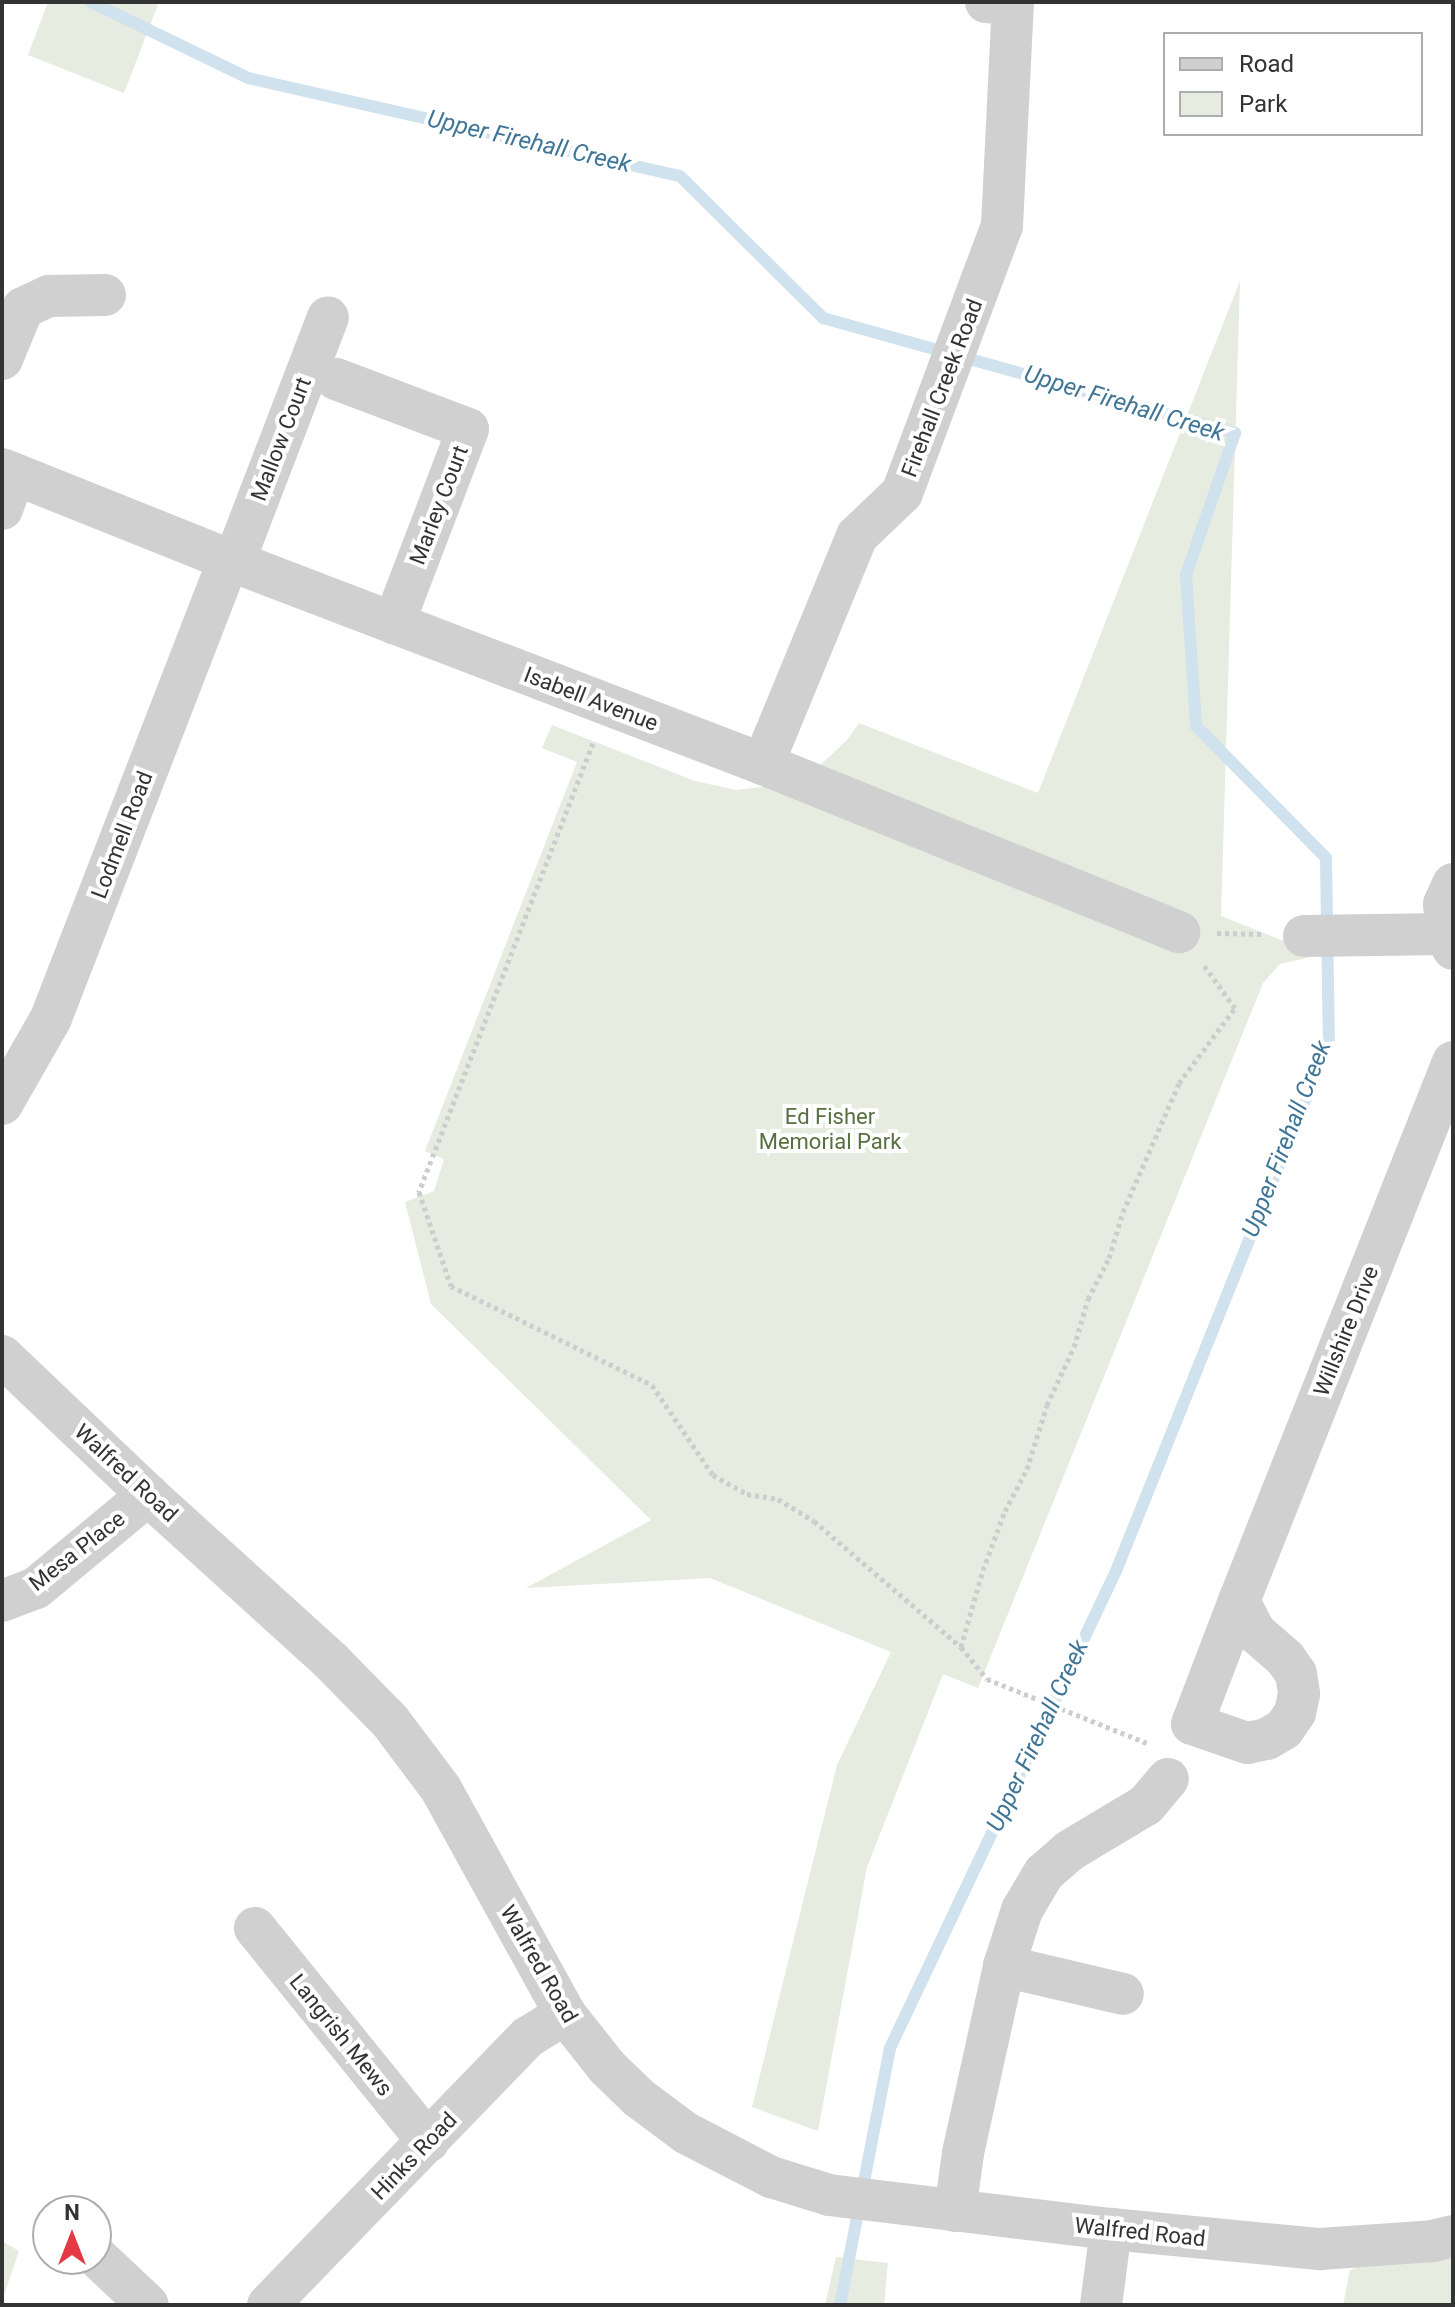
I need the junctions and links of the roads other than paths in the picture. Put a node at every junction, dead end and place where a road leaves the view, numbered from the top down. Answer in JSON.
{"nodes":[{"id":1,"x":986,"y":2,"type":"edge"},
{"id":2,"x":105,"y":295,"type":"dead end"},
{"id":3,"x":328,"y":317,"type":"dead end"},
{"id":4,"x":2,"y":359,"type":"edge"},
{"id":5,"x":336,"y":379,"type":"dead end"},
{"id":6,"x":6,"y":484,"type":"edge"},
{"id":7,"x":231,"y":561,"type":"junction"},
{"id":8,"x":394,"y":623,"type":"junction"},
{"id":9,"x":763,"y":764,"type":"junction"},
{"id":10,"x":1453,"y":884,"type":"edge"},
{"id":11,"x":1179,"y":932,"type":"road end"},
{"id":12,"x":1304,"y":936,"type":"road end"},
{"id":13,"x":1450,"y":942,"type":"edge"},
{"id":14,"x":1453,"y":1062,"type":"edge"},
{"id":15,"x":2,"y":1104,"type":"edge"},
{"id":16,"x":2,"y":1356,"type":"edge"},
{"id":17,"x":148,"y":1495,"type":"junction"},
{"id":18,"x":2,"y":1601,"type":"edge"},
{"id":19,"x":1239,"y":1601,"type":"dead end"},
{"id":20,"x":1162,"y":1762,"type":"road end"},
{"id":21,"x":255,"y":1928,"type":"dead end"},
{"id":22,"x":1004,"y":1966,"type":"junction"},
{"id":23,"x":1123,"y":1994,"type":"dead end"},
{"id":24,"x":565,"y":2014,"type":"junction"},
{"id":25,"x":428,"y":2142,"type":"junction"},
{"id":26,"x":955,"y":2211,"type":"junction"},
{"id":27,"x":1111,"y":2229,"type":"junction"},
{"id":28,"x":1453,"y":2236,"type":"edge"},
{"id":29,"x":112,"y":2271,"type":"edge"},
{"id":30,"x":148,"y":2305,"type":"edge"},
{"id":31,"x":268,"y":2305,"type":"edge"},
{"id":32,"x":1101,"y":2305,"type":"edge"}],
"edges":[{"from":1,"to":9,"type":"street","name":"Firehall Creek Road"},
{"from":2,"to":4,"type":"street"},
{"from":3,"to":7,"type":"street","name":"Mallow Court"},
{"from":5,"to":8,"type":"street","name":"Marley Court"},
{"from":6,"to":7,"type":"street","name":"Isabell Avenue"},
{"from":7,"to":8,"type":"street","name":"Isabell Avenue"},
{"from":7,"to":15,"type":"street","name":"Lodmell Road"},
{"from":8,"to":9,"type":"street","name":"Isabell Avenue"},
{"from":9,"to":11,"type":"street","name":"Isabell Avenue"},
{"from":10,"to":13,"type":"street"},
{"from":12,"to":13,"type":"street"},
{"from":14,"to":19,"type":"street","name":"Willshire Drive"},
{"from":16,"to":17,"type":"street","name":"Walfred Road"},
{"from":17,"to":18,"type":"street","name":"Mesa Place"},
{"from":17,"to":24,"type":"street","name":"Walfred Road"},
{"from":20,"to":22,"type":"street"},
{"from":21,"to":25,"type":"street","name":"Langrish Mews"},
{"from":22,"to":23,"type":"street"},
{"from":22,"to":26,"type":"street"},
{"from":24,"to":25,"type":"street","name":"Hinks Road"},
{"from":24,"to":26,"type":"street","name":"Walfred Road"},
{"from":25,"to":31,"type":"street","name":"Hinks Road"},
{"from":26,"to":27,"type":"street","name":"Walfred Road"},
{"from":27,"to":28,"type":"street","name":"Walfred Road"},
{"from":27,"to":32,"type":"street"},
{"from":29,"to":30,"type":"street"}]}
